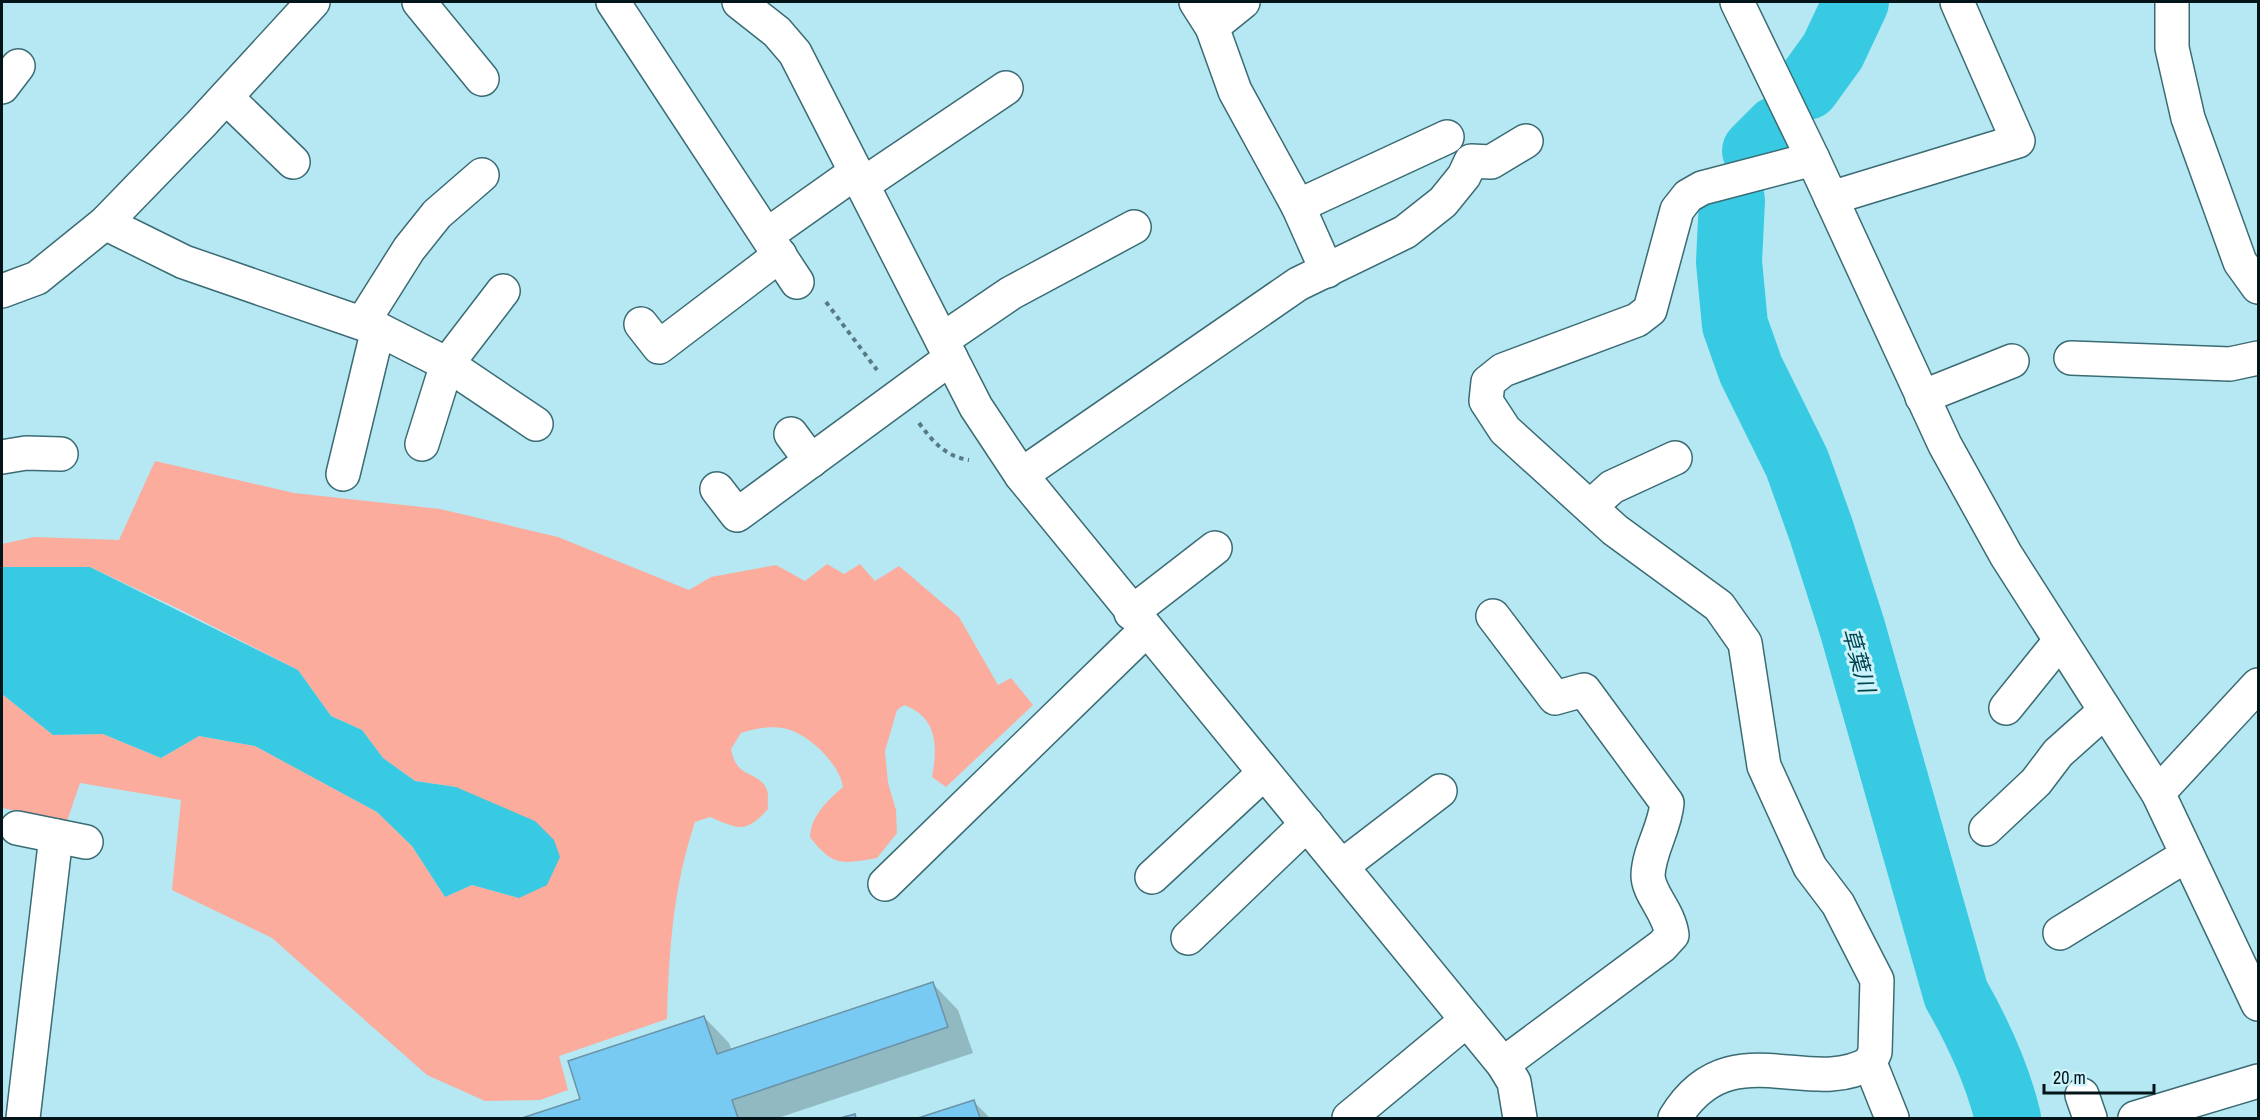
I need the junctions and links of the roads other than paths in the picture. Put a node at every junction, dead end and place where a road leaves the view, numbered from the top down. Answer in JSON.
{"nodes":[{"id":1,"x":313,"y":2,"type":"edge"},
{"id":2,"x":419,"y":2,"type":"edge"},
{"id":3,"x":613,"y":2,"type":"edge"},
{"id":4,"x":740,"y":2,"type":"edge"},
{"id":5,"x":1243,"y":2,"type":"edge"},
{"id":6,"x":1737,"y":2,"type":"edge"},
{"id":7,"x":1957,"y":2,"type":"edge"},
{"id":8,"x":2172,"y":2,"type":"edge"},
{"id":9,"x":1204,"y":14,"type":"edge"},
{"id":10,"x":482,"y":79,"type":"dead end"},
{"id":11,"x":1006,"y":88,"type":"dead end"},
{"id":12,"x":226,"y":97,"type":"junction"},
{"id":13,"x":1448,"y":137,"type":"dead end"},
{"id":14,"x":1526,"y":141,"type":"dead end"},
{"id":15,"x":1813,"y":159,"type":"junction"},
{"id":16,"x":293,"y":162,"type":"dead end"},
{"id":17,"x":482,"y":175,"type":"dead end"},
{"id":18,"x":859,"y":179,"type":"junction"},
{"id":19,"x":1831,"y":198,"type":"junction"},
{"id":20,"x":1298,"y":206,"type":"junction"},
{"id":21,"x":105,"y":223,"type":"junction"},
{"id":22,"x":1134,"y":227,"type":"dead end"},
{"id":23,"x":773,"y":245,"type":"junction"},
{"id":24,"x":1327,"y":271,"type":"junction"},
{"id":25,"x":797,"y":282,"type":"dead end"},
{"id":26,"x":2259,"y":287,"type":"edge"},
{"id":27,"x":2,"y":291,"type":"edge"},
{"id":28,"x":503,"y":291,"type":"dead end"},
{"id":29,"x":641,"y":324,"type":"dead end"},
{"id":30,"x":370,"y":326,"type":"junction"},
{"id":31,"x":947,"y":349,"type":"junction"},
{"id":32,"x":2071,"y":358,"type":"dead end"},
{"id":33,"x":2259,"y":358,"type":"edge"},
{"id":34,"x":2012,"y":361,"type":"dead end"},
{"id":35,"x":447,"y":364,"type":"junction"},
{"id":36,"x":1922,"y":396,"type":"junction"},
{"id":37,"x":536,"y":424,"type":"dead end"},
{"id":38,"x":791,"y":434,"type":"dead end"},
{"id":39,"x":422,"y":444,"type":"dead end"},
{"id":40,"x":61,"y":454,"type":"dead end"},
{"id":41,"x":2,"y":458,"type":"edge"},
{"id":42,"x":1675,"y":458,"type":"dead end"},
{"id":43,"x":812,"y":461,"type":"junction"},
{"id":44,"x":343,"y":474,"type":"dead end"},
{"id":45,"x":1021,"y":475,"type":"junction"},
{"id":46,"x":717,"y":489,"type":"dead end"},
{"id":47,"x":1590,"y":507,"type":"junction"},
{"id":48,"x":1215,"y":548,"type":"dead end"},
{"id":49,"x":1493,"y":616,"type":"dead end"},
{"id":50,"x":1139,"y":621,"type":"junction"},
{"id":51,"x":2060,"y":641,"type":"junction"},
{"id":52,"x":2259,"y":686,"type":"edge"},
{"id":53,"x":2006,"y":708,"type":"dead end"},
{"id":54,"x":2105,"y":711,"type":"junction"},
{"id":55,"x":1264,"y":773,"type":"junction"},
{"id":56,"x":1440,"y":791,"type":"dead end"},
{"id":57,"x":2158,"y":793,"type":"junction"},
{"id":58,"x":1306,"y":824,"type":"junction"},
{"id":59,"x":17,"y":828,"type":"dead end"},
{"id":60,"x":1986,"y":829,"type":"dead end"},
{"id":61,"x":2187,"y":855,"type":"junction"},
{"id":62,"x":1342,"y":866,"type":"junction"},
{"id":63,"x":1152,"y":877,"type":"dead end"},
{"id":64,"x":885,"y":884,"type":"dead end"},
{"id":65,"x":2060,"y":933,"type":"dead end"},
{"id":66,"x":1188,"y":938,"type":"dead end"},
{"id":67,"x":2259,"y":1004,"type":"edge"},
{"id":68,"x":1467,"y":1020,"type":"junction"},
{"id":69,"x":1870,"y":1063,"type":"junction"},
{"id":70,"x":1503,"y":1064,"type":"junction"},
{"id":71,"x":2259,"y":1081,"type":"edge"},
{"id":72,"x":22,"y":1119,"type":"edge"},
{"id":73,"x":1349,"y":1119,"type":"edge"},
{"id":74,"x":1520,"y":1119,"type":"edge"},
{"id":75,"x":1675,"y":1119,"type":"edge"},
{"id":76,"x":1892,"y":1119,"type":"edge"},
{"id":77,"x":2135,"y":1119,"type":"edge"}],
"edges":[{"from":1,"to":12,"type":"street"},
{"from":2,"to":10,"type":"street"},
{"from":3,"to":23,"type":"street"},
{"from":4,"to":18,"type":"street"},
{"from":5,"to":9,"type":"street"},
{"from":6,"to":15,"type":"street"},
{"from":7,"to":19,"type":"street"},
{"from":8,"to":26,"type":"street"},
{"from":9,"to":20,"type":"street"},
{"from":11,"to":18,"type":"street"},
{"from":12,"to":16,"type":"street"},
{"from":12,"to":21,"type":"street"},
{"from":13,"to":20,"type":"street"},
{"from":14,"to":24,"type":"street"},
{"from":15,"to":19,"type":"street"},
{"from":15,"to":47,"type":"street"},
{"from":17,"to":30,"type":"street"},
{"from":18,"to":23,"type":"street"},
{"from":18,"to":31,"type":"street"},
{"from":19,"to":36,"type":"street"},
{"from":20,"to":24,"type":"street"},
{"from":21,"to":27,"type":"street"},
{"from":21,"to":30,"type":"street"},
{"from":22,"to":31,"type":"street"},
{"from":23,"to":25,"type":"street"},
{"from":23,"to":29,"type":"street"},
{"from":24,"to":45,"type":"street"},
{"from":28,"to":35,"type":"street"},
{"from":30,"to":35,"type":"street"},
{"from":30,"to":44,"type":"street"},
{"from":31,"to":43,"type":"street"},
{"from":31,"to":45,"type":"street"},
{"from":32,"to":33,"type":"street"},
{"from":34,"to":36,"type":"street"},
{"from":35,"to":37,"type":"street"},
{"from":35,"to":39,"type":"street"},
{"from":36,"to":51,"type":"street"},
{"from":38,"to":43,"type":"street"},
{"from":40,"to":41,"type":"street"},
{"from":42,"to":47,"type":"street"},
{"from":43,"to":46,"type":"street"},
{"from":45,"to":50,"type":"street"},
{"from":47,"to":69,"type":"street"},
{"from":48,"to":50,"type":"street"},
{"from":49,"to":70,"type":"street"},
{"from":50,"to":55,"type":"street"},
{"from":50,"to":64,"type":"street"},
{"from":51,"to":53,"type":"street"},
{"from":51,"to":54,"type":"street"},
{"from":52,"to":57,"type":"street"},
{"from":54,"to":57,"type":"street"},
{"from":54,"to":60,"type":"street"},
{"from":55,"to":58,"type":"street"},
{"from":55,"to":63,"type":"street"},
{"from":56,"to":62,"type":"street"},
{"from":57,"to":61,"type":"street"},
{"from":58,"to":62,"type":"street"},
{"from":58,"to":66,"type":"street"},
{"from":59,"to":72,"type":"street"},
{"from":61,"to":65,"type":"street"},
{"from":61,"to":67,"type":"street"},
{"from":62,"to":68,"type":"street"},
{"from":68,"to":70,"type":"street"},
{"from":68,"to":73,"type":"street"},
{"from":69,"to":75,"type":"street"},
{"from":69,"to":76,"type":"street"},
{"from":70,"to":74,"type":"street"},
{"from":71,"to":77,"type":"street"}]}
